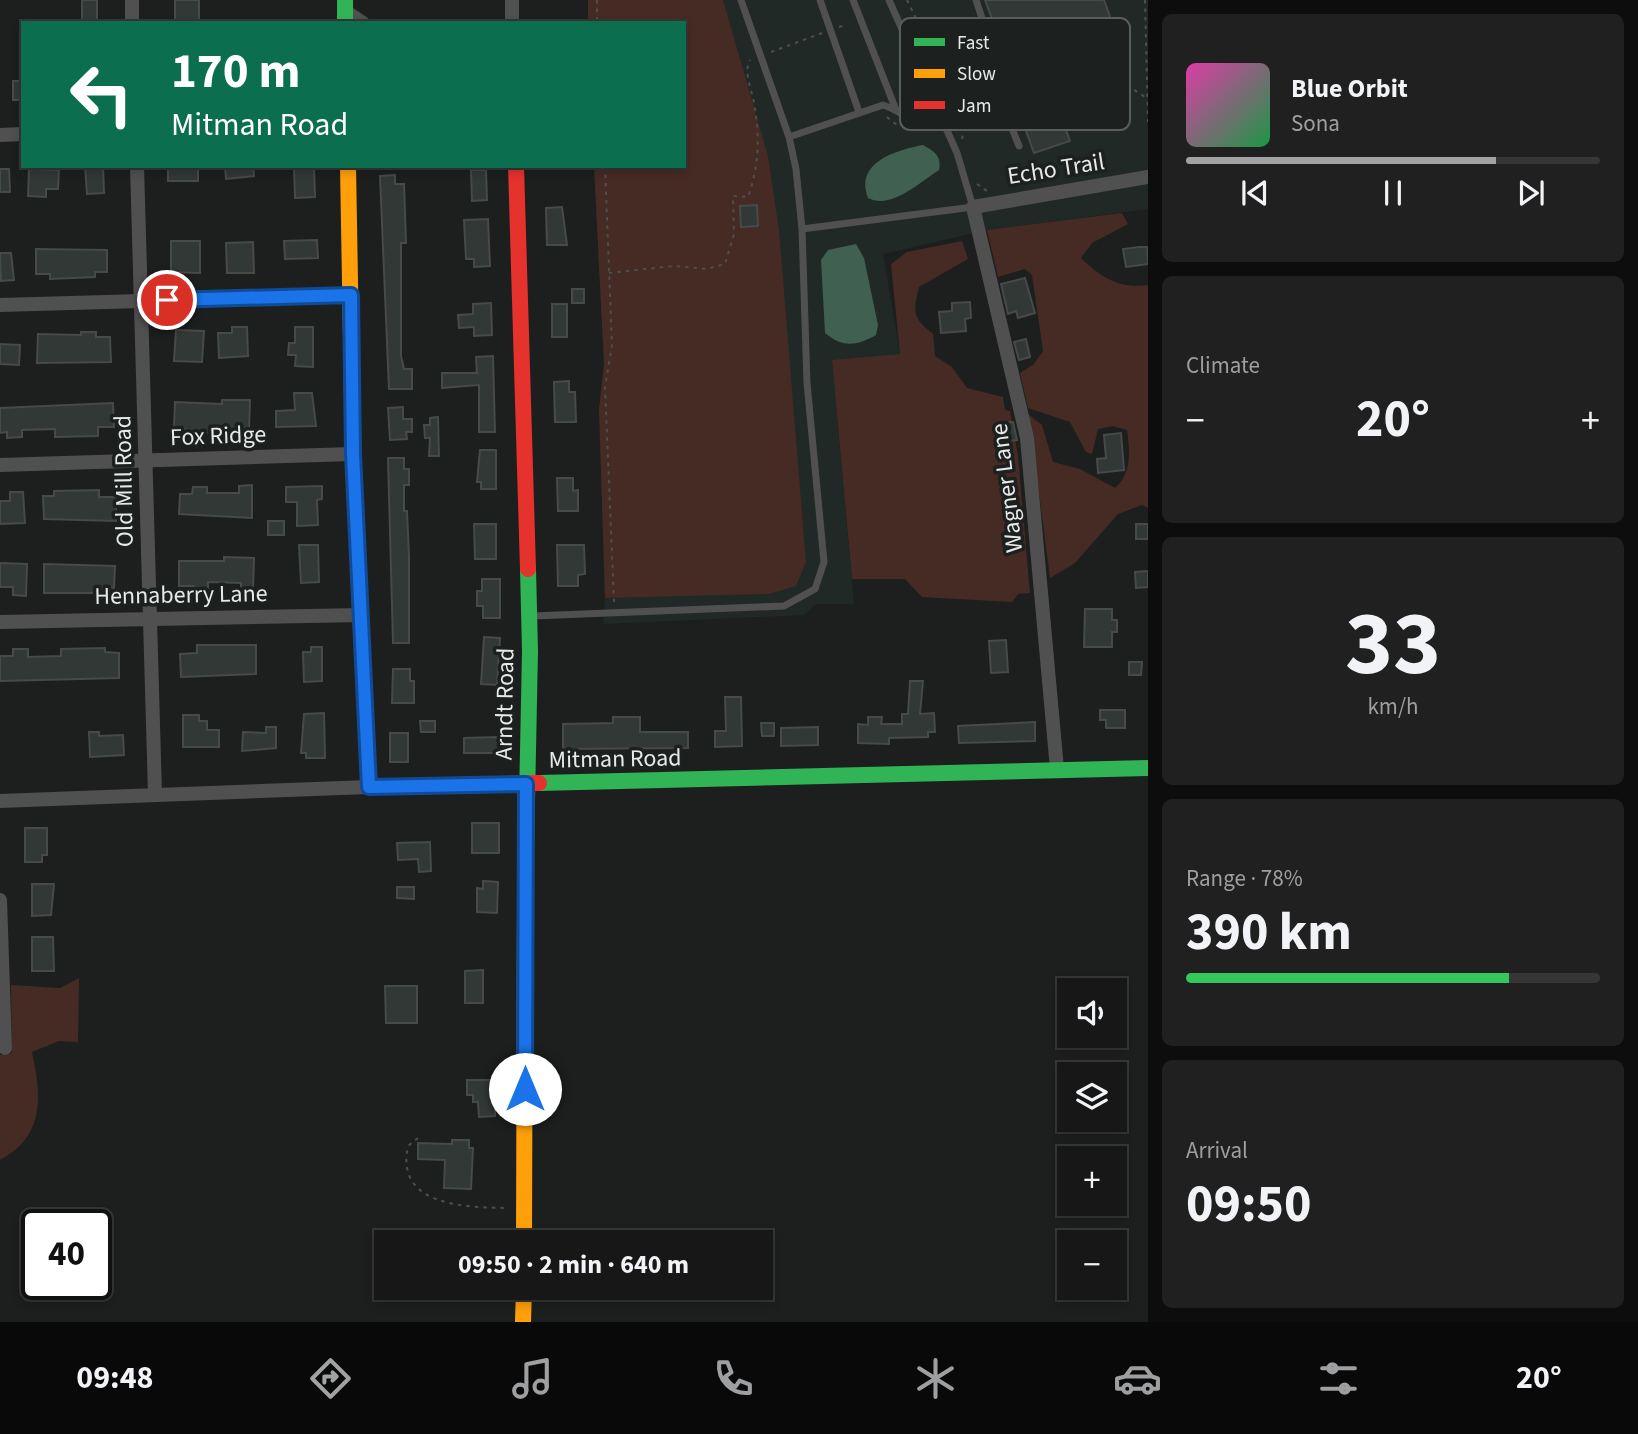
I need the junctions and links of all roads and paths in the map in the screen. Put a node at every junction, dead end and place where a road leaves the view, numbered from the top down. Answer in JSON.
{"nodes":[{"id":1,"x":132,"y":0,"type":"edge"},
{"id":2,"x":512,"y":0,"type":"edge"},
{"id":3,"x":597,"y":0,"type":"edge"},
{"id":4,"x":741,"y":0,"type":"edge"},
{"id":5,"x":820,"y":0,"type":"edge"},
{"id":6,"x":853,"y":0,"type":"edge"},
{"id":7,"x":889,"y":0,"type":"edge"},
{"id":8,"x":906,"y":0,"type":"edge"},
{"id":9,"x":976,"y":0,"type":"edge"},
{"id":10,"x":1145,"y":0,"type":"edge"},
{"id":11,"x":898,"y":3,"type":"dead end"},
{"id":12,"x":345,"y":11,"type":"edge"},
{"id":13,"x":915,"y":18,"type":"edge"},
{"id":14,"x":982,"y":18,"type":"edge"},
{"id":15,"x":132,"y":21,"type":"edge"},
{"id":16,"x":360,"y":21,"type":"edge"},
{"id":17,"x":512,"y":21,"type":"edge"},
{"id":18,"x":597,"y":21,"type":"edge"},
{"id":19,"x":846,"y":25,"type":"dead end"},
{"id":20,"x":900,"y":26,"type":"edge"},
{"id":21,"x":838,"y":28,"type":"dead end"},
{"id":22,"x":823,"y":33,"type":"dead end"},
{"id":23,"x":1147,"y":34,"type":"edge"},
{"id":24,"x":770,"y":52,"type":"dead end"},
{"id":25,"x":1147,"y":56,"type":"edge"},
{"id":26,"x":754,"y":58,"type":"dead end"},
{"id":27,"x":1130,"y":87,"type":"edge"},
{"id":28,"x":1146,"y":97,"type":"junction"},
{"id":29,"x":897,"y":111,"type":"junction"},
{"id":30,"x":859,"y":112,"type":"junction"},
{"id":31,"x":900,"y":113,"type":"edge"},
{"id":32,"x":883,"y":115,"type":"dead end"},
{"id":33,"x":1148,"y":122,"type":"edge"},
{"id":34,"x":898,"y":127,"type":"dead end"},
{"id":35,"x":946,"y":130,"type":"edge"},
{"id":36,"x":964,"y":130,"type":"edge"},
{"id":37,"x":1013,"y":130,"type":"edge"},
{"id":38,"x":21,"y":134,"type":"edge"},
{"id":39,"x":0,"y":135,"type":"edge"},
{"id":40,"x":789,"y":137,"type":"junction"},
{"id":41,"x":962,"y":141,"type":"dead end"},
{"id":42,"x":1019,"y":146,"type":"dead end"},
{"id":43,"x":137,"y":168,"type":"edge"},
{"id":44,"x":348,"y":168,"type":"edge"},
{"id":45,"x":516,"y":168,"type":"edge"},
{"id":46,"x":606,"y":168,"type":"edge"},
{"id":47,"x":972,"y":174,"type":"dead end"},
{"id":48,"x":1148,"y":177,"type":"edge"},
{"id":49,"x":994,"y":192,"type":"dead end"},
{"id":50,"x":973,"y":207,"type":"junction"},
{"id":51,"x":802,"y":229,"type":"junction"},
{"id":52,"x":608,"y":273,"type":"junction"},
{"id":53,"x":351,"y":295,"type":"junction"},
{"id":54,"x":141,"y":301,"type":"junction"},
{"id":55,"x":0,"y":305,"type":"edge"},
{"id":56,"x":353,"y":454,"type":"junction"},
{"id":57,"x":147,"y":462,"type":"junction"},
{"id":58,"x":0,"y":465,"type":"edge"},
{"id":59,"x":615,"y":612,"type":"junction"},
{"id":60,"x":362,"y":615,"type":"junction"},
{"id":61,"x":529,"y":616,"type":"junction"},
{"id":62,"x":150,"y":618,"type":"junction"},
{"id":63,"x":0,"y":622,"type":"edge"},
{"id":64,"x":1148,"y":768,"type":"edge"},
{"id":65,"x":1057,"y":769,"type":"junction"},
{"id":66,"x":526,"y":784,"type":"junction"},
{"id":67,"x":369,"y":787,"type":"junction"},
{"id":68,"x":155,"y":794,"type":"junction"},
{"id":69,"x":0,"y":801,"type":"edge"},
{"id":70,"x":0,"y":900,"type":"edge"},
{"id":71,"x":1,"y":957,"type":"edge"},
{"id":72,"x":5,"y":1048,"type":"dead end"},
{"id":73,"x":418,"y":1138,"type":"dead end"},
{"id":74,"x":524,"y":1208,"type":"junction"},
{"id":75,"x":524,"y":1230,"type":"edge"},
{"id":76,"x":524,"y":1300,"type":"edge"},
{"id":77,"x":523,"y":1322,"type":"edge"}],
"edges":[{"from":1,"to":15,"type":"street"},
{"from":2,"to":17,"type":"street"},
{"from":3,"to":18,"type":"path"},
{"from":4,"to":40,"type":"lane"},
{"from":5,"to":30,"type":"lane"},
{"from":6,"to":29,"type":"lane"},
{"from":7,"to":20,"type":"lane"},
{"from":8,"to":11,"type":"path"},
{"from":8,"to":13,"type":"path"},
{"from":9,"to":14,"type":"lane"},
{"from":10,"to":23,"type":"path"},
{"from":12,"to":16,"type":"street"},
{"from":19,"to":21,"type":"path"},
{"from":22,"to":24,"type":"path"},
{"from":23,"to":25,"type":"path"},
{"from":25,"to":28,"type":"path"},
{"from":26,"to":52,"type":"path"},
{"from":27,"to":28,"type":"path"},
{"from":28,"to":33,"type":"path"},
{"from":29,"to":30,"type":"lane"},
{"from":29,"to":31,"type":"lane"},
{"from":30,"to":40,"type":"lane"},
{"from":32,"to":34,"type":"path"},
{"from":35,"to":50,"type":"lane"},
{"from":36,"to":41,"type":"path"},
{"from":37,"to":42,"type":"lane"},
{"from":38,"to":39,"type":"street"},
{"from":40,"to":51,"type":"lane"},
{"from":43,"to":54,"type":"street","name":"Old Mill Road"},
{"from":44,"to":53,"type":"street"},
{"from":45,"to":61,"type":"street","name":"Arndt Road"},
{"from":46,"to":52,"type":"path"},
{"from":47,"to":49,"type":"path"},
{"from":48,"to":50,"type":"street","name":"Echo Trail"},
{"from":50,"to":51,"type":"lane"},
{"from":50,"to":65,"type":"street","name":"Wagner Lane"},
{"from":51,"to":59,"type":"lane"},
{"from":52,"to":59,"type":"path"},
{"from":53,"to":54,"type":"street"},
{"from":53,"to":56,"type":"street"},
{"from":54,"to":55,"type":"street"},
{"from":54,"to":57,"type":"street","name":"Old Mill Road"},
{"from":56,"to":57,"type":"street","name":"Fox Ridge"},
{"from":56,"to":60,"type":"street"},
{"from":57,"to":58,"type":"street","name":"Fox Ridge"},
{"from":57,"to":62,"type":"street","name":"Old Mill Road"},
{"from":59,"to":61,"type":"lane"},
{"from":60,"to":62,"type":"street","name":"Hennaberry Lane"},
{"from":60,"to":67,"type":"street"},
{"from":61,"to":66,"type":"street","name":"Arndt Road"},
{"from":62,"to":63,"type":"street","name":"Hennaberry Lane"},
{"from":62,"to":68,"type":"street","name":"Old Mill Road"},
{"from":64,"to":65,"type":"street","name":"Mitman Road"},
{"from":65,"to":66,"type":"street","name":"Mitman Road"},
{"from":66,"to":67,"type":"street","name":"Mitman Road"},
{"from":66,"to":74,"type":"street","name":"Arndt Road"},
{"from":67,"to":68,"type":"street","name":"Mitman Road"},
{"from":68,"to":69,"type":"street","name":"Mitman Road"},
{"from":70,"to":71,"type":"street"},
{"from":71,"to":72,"type":"street"},
{"from":73,"to":74,"type":"path"},
{"from":74,"to":75,"type":"street","name":"Arndt Road"},
{"from":76,"to":77,"type":"street"}]}
